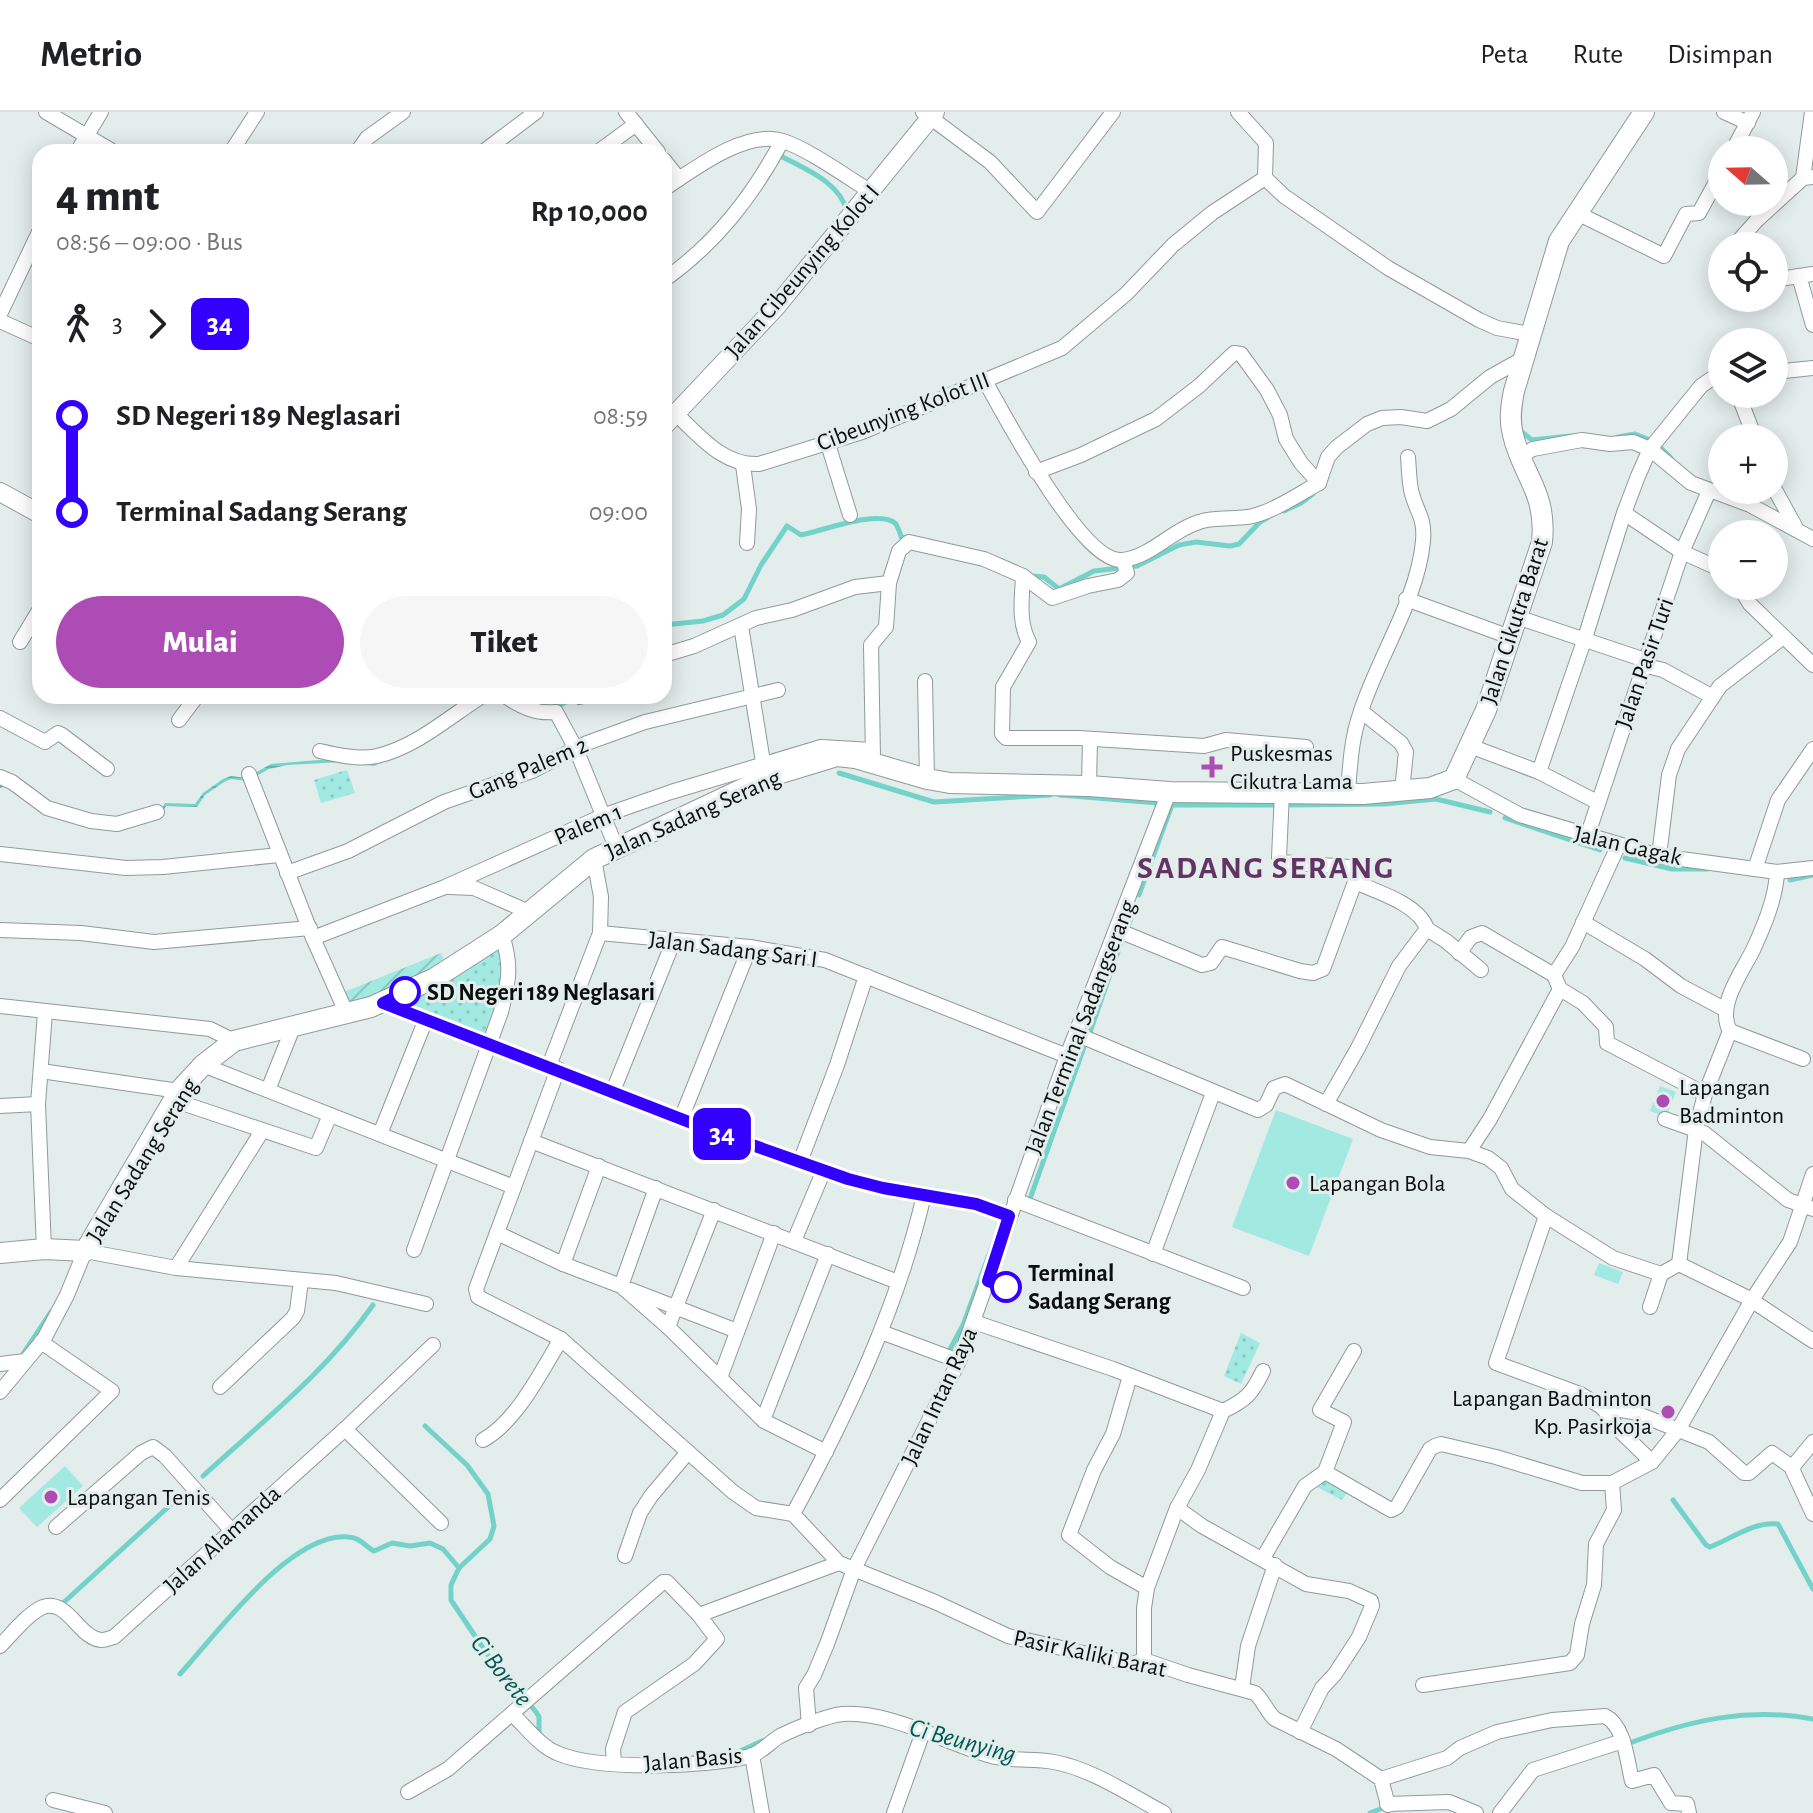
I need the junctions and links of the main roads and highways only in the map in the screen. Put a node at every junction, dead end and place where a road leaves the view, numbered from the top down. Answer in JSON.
{"nodes":[{"id":1,"x":1644,"y":112,"type":"edge"},
{"id":2,"x":1454,"y":779,"type":"joint"},
{"id":3,"x":0,"y":1253,"type":"edge"}],
"edges":[{"from":1,"to":2,"type":"main road","name":"Jalan Cikutra Barat"},
{"from":2,"to":3,"type":"main road","name":"Jalan Sadang Serang"}]}
